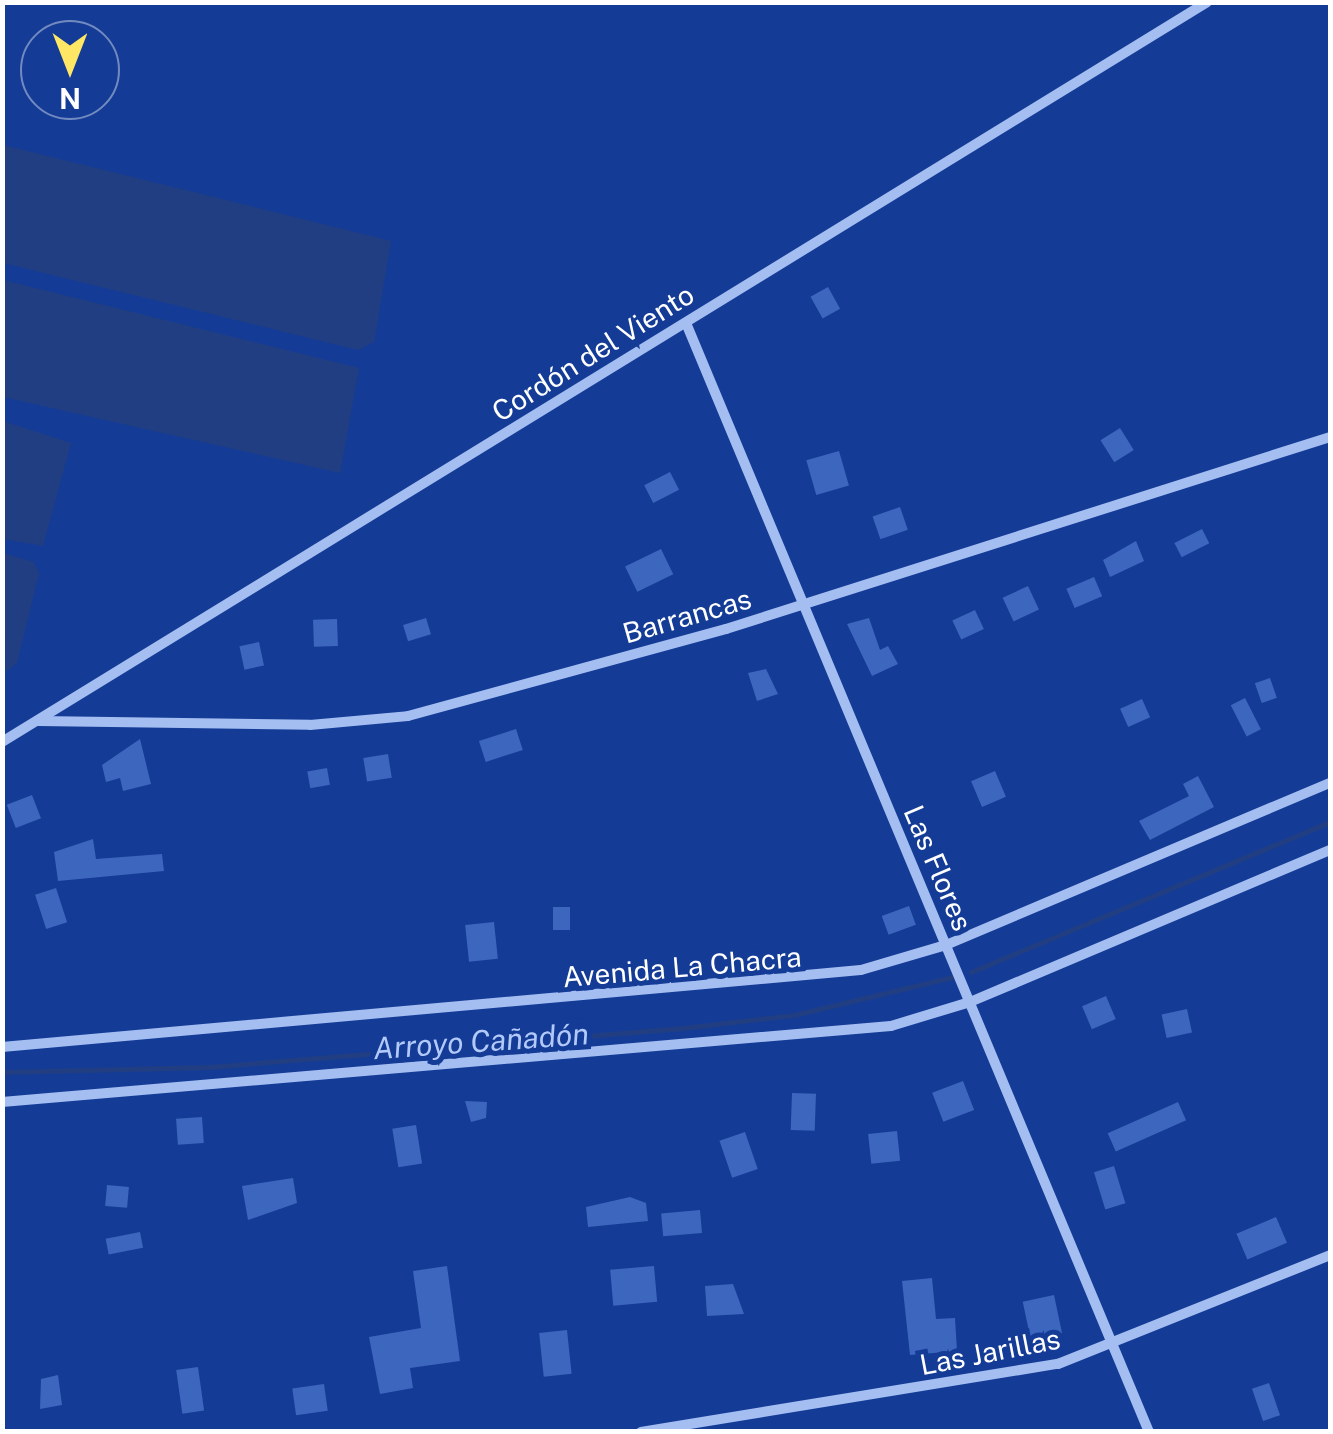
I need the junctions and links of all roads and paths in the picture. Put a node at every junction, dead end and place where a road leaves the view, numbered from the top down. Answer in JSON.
{"nodes":[{"id":1,"x":1207,"y":2,"type":"edge"},
{"id":2,"x":686,"y":323,"type":"junction"},
{"id":3,"x":1330,"y":437,"type":"edge"},
{"id":4,"x":804,"y":604,"type":"junction"},
{"id":5,"x":38,"y":721,"type":"junction"},
{"id":6,"x":2,"y":742,"type":"edge"},
{"id":7,"x":1330,"y":783,"type":"edge"},
{"id":8,"x":1330,"y":850,"type":"edge"},
{"id":9,"x":946,"y":945,"type":"junction"},
{"id":10,"x":970,"y":1002,"type":"junction"},
{"id":11,"x":2,"y":1047,"type":"edge"},
{"id":12,"x":2,"y":1102,"type":"edge"},
{"id":13,"x":1330,"y":1256,"type":"edge"},
{"id":14,"x":1114,"y":1346,"type":"junction"},
{"id":15,"x":641,"y":1432,"type":"edge"},
{"id":16,"x":1149,"y":1432,"type":"edge"}],
"edges":[{"from":1,"to":2,"type":"street","name":"Cordón del Viento"},
{"from":2,"to":4,"type":"street","name":"Las Flores"},
{"from":2,"to":5,"type":"street","name":"Cordón del Viento"},
{"from":3,"to":4,"type":"street","name":"Barrancas"},
{"from":4,"to":5,"type":"street","name":"Barrancas"},
{"from":4,"to":9,"type":"street","name":"Las Flores"},
{"from":5,"to":6,"type":"street","name":"Cordón del Viento"},
{"from":7,"to":9,"type":"street","name":"Avenida La Chacra"},
{"from":8,"to":10,"type":"street"},
{"from":9,"to":10,"type":"street","name":"Las Flores"},
{"from":9,"to":11,"type":"street","name":"Avenida La Chacra"},
{"from":10,"to":12,"type":"street"},
{"from":10,"to":14,"type":"street","name":"Las Flores"},
{"from":13,"to":14,"type":"street","name":"Las Jarillas"},
{"from":14,"to":15,"type":"street","name":"Las Jarillas"},
{"from":14,"to":16,"type":"street","name":"Las Flores"}]}
